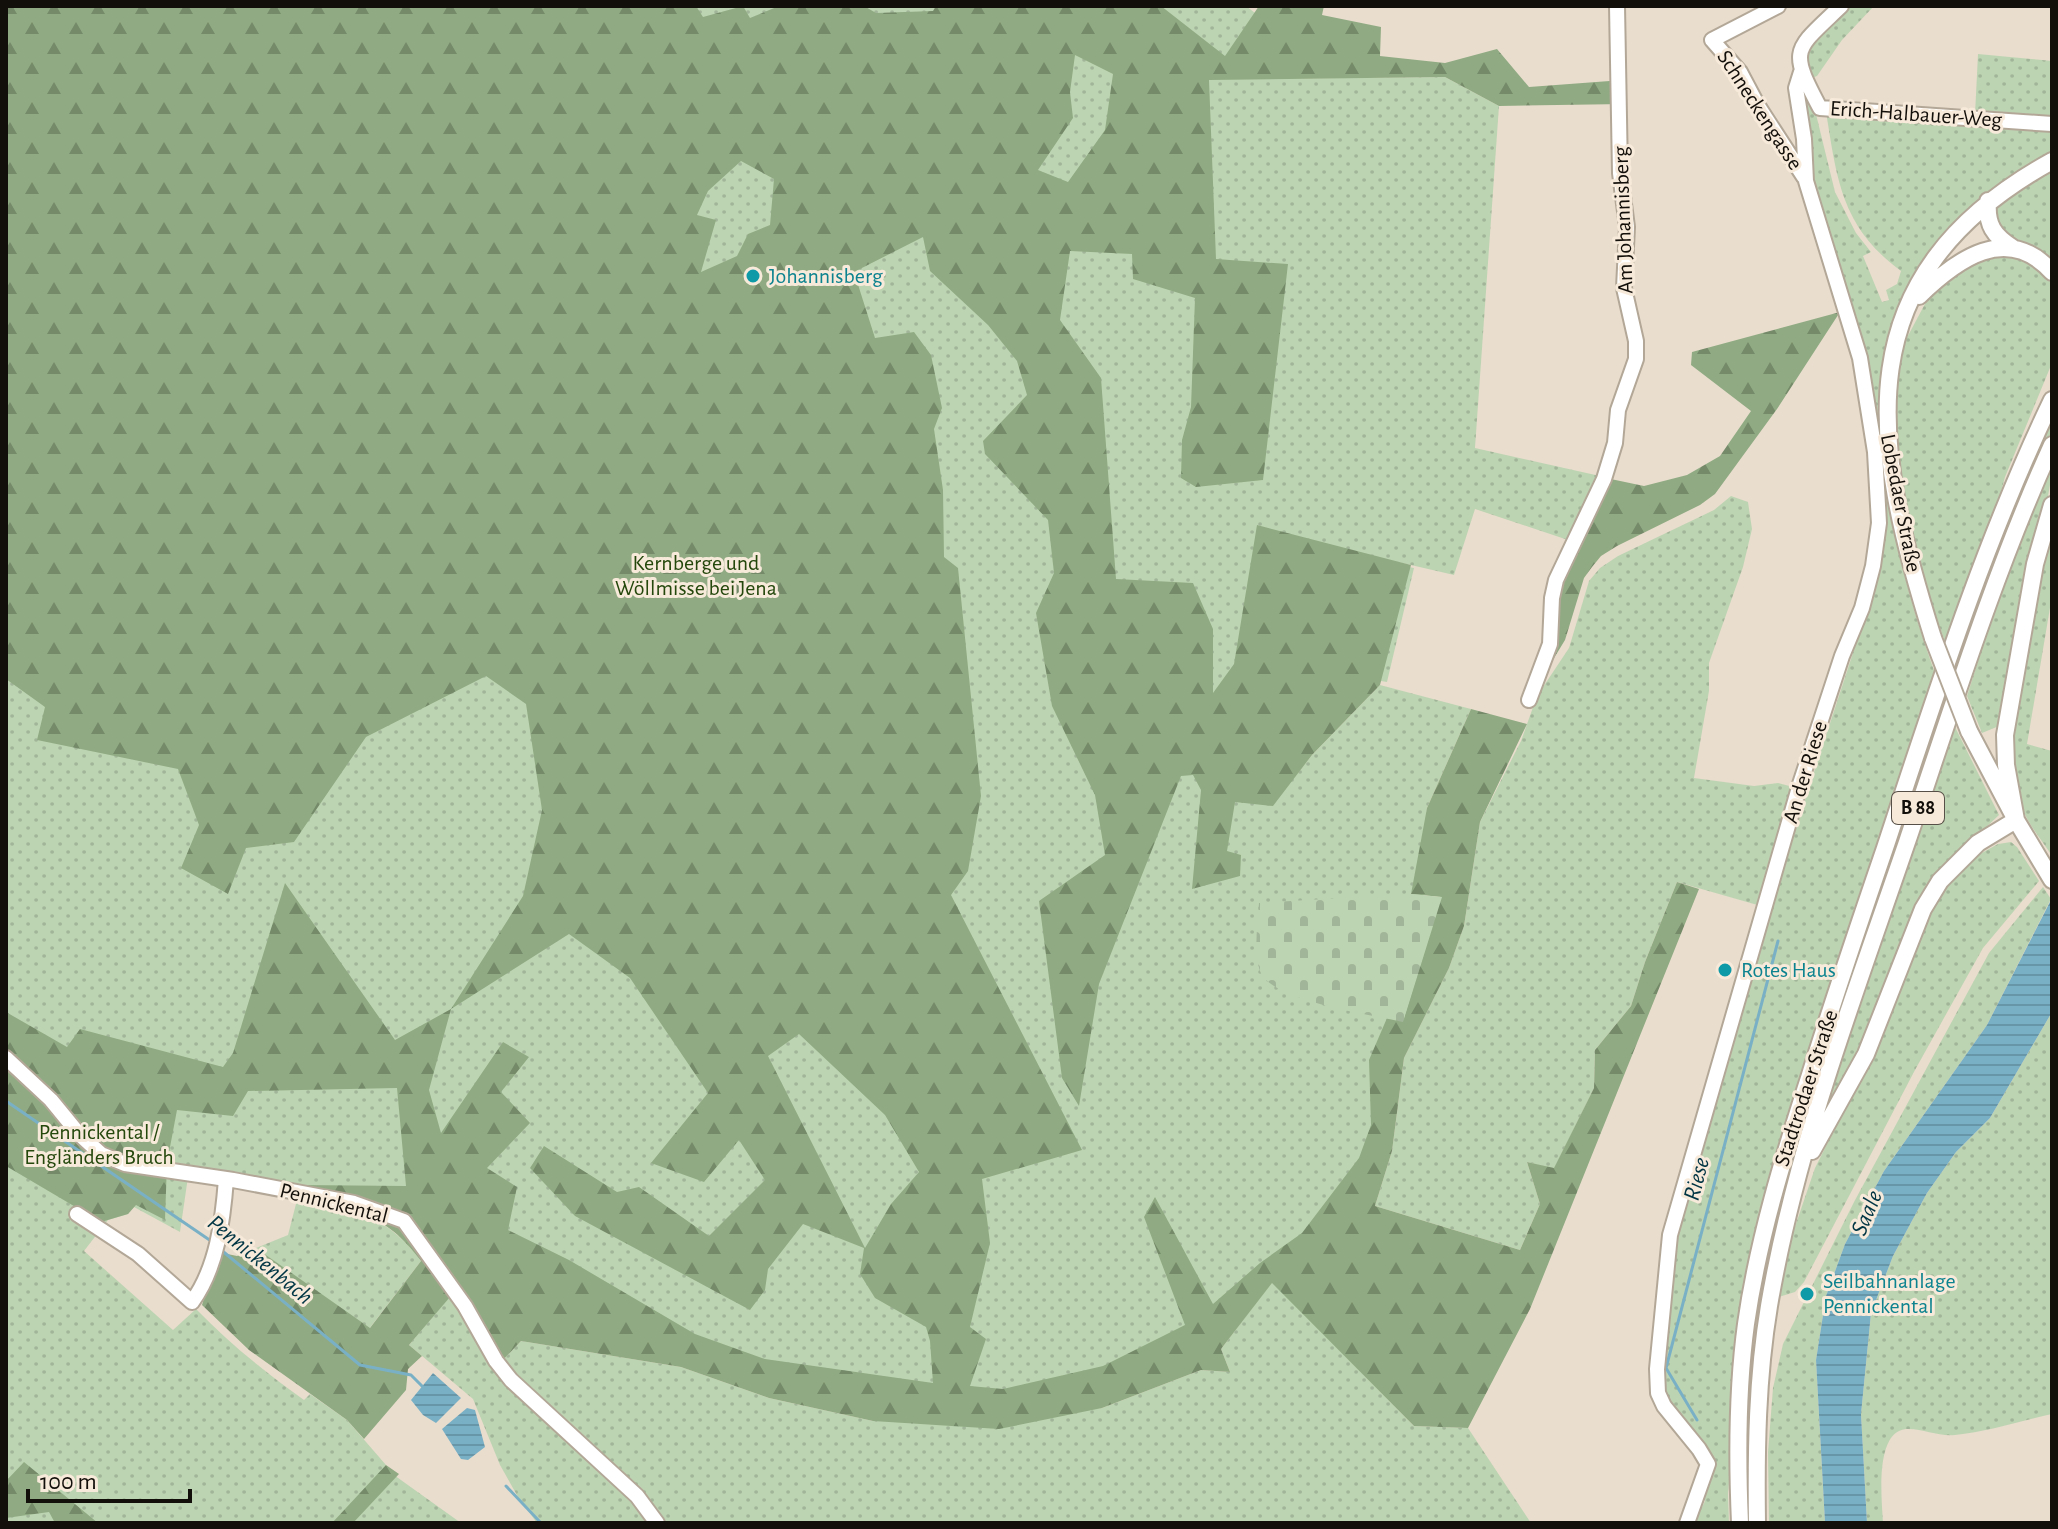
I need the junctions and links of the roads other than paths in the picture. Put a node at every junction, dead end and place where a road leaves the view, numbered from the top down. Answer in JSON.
{"nodes":[{"id":1,"x":1617,"y":6,"type":"edge"},
{"id":2,"x":1778,"y":6,"type":"edge"},
{"id":3,"x":1841,"y":6,"type":"edge"},
{"id":4,"x":1801,"y":72,"type":"junction"},
{"id":5,"x":2052,"y":124,"type":"edge"},
{"id":6,"x":2052,"y":161,"type":"edge"},
{"id":7,"x":1806,"y":181,"type":"junction"},
{"id":8,"x":1988,"y":201,"type":"junction"},
{"id":9,"x":2014,"y":248,"type":"junction"},
{"id":10,"x":2052,"y":272,"type":"edge"},
{"id":11,"x":1909,"y":306,"type":"junction"},
{"id":12,"x":2052,"y":391,"type":"edge"},
{"id":13,"x":2050,"y":405,"type":"edge"},
{"id":14,"x":2052,"y":445,"type":"edge"},
{"id":15,"x":2052,"y":505,"type":"edge"},
{"id":16,"x":1529,"y":700,"type":"dead end"},
{"id":17,"x":2016,"y":820,"type":"junction"},
{"id":18,"x":2052,"y":880,"type":"edge"},
{"id":19,"x":6,"y":1058,"type":"edge"},
{"id":20,"x":1798,"y":1177,"type":"junction"},
{"id":21,"x":226,"y":1179,"type":"junction"},
{"id":22,"x":77,"y":1214,"type":"dead end"},
{"id":23,"x":657,"y":1523,"type":"edge"},
{"id":24,"x":1687,"y":1523,"type":"edge"},
{"id":25,"x":1740,"y":1523,"type":"edge"},
{"id":26,"x":1757,"y":1523,"type":"edge"}],
"edges":[{"from":1,"to":16,"type":"street","name":"Am Johannisberg"},
{"from":2,"to":7,"type":"street","name":"Schneckengasse"},
{"from":3,"to":4,"type":"street","name":"An der Riese"},
{"from":4,"to":5,"type":"street","name":"Erich-Halbauer-Weg"},
{"from":4,"to":7,"type":"street","name":"An der Riese"},
{"from":6,"to":8,"type":"main road","name":"Lobedaer Straße"},
{"from":7,"to":24,"type":"street","name":"An der Riese"},
{"from":8,"to":9,"type":"main road"},
{"from":8,"to":11,"type":"main road","name":"Lobedaer Straße"},
{"from":9,"to":10,"type":"main road"},
{"from":9,"to":11,"type":"main road"},
{"from":11,"to":17,"type":"main road","name":"Lobedaer Straße","bridge":true},
{"from":12,"to":13,"type":"main road","name":"Stadtrodaer Straße"},
{"from":13,"to":25,"type":"main road","name":"Stadtrodaer Straße","number":"B 88"},
{"from":14,"to":20,"type":"main road","name":"Stadtrodaer Straße","number":"B 88"},
{"from":15,"to":17,"type":"main road"},
{"from":17,"to":18,"type":"main road","name":"Lobedaer Straße"},
{"from":17,"to":20,"type":"main road"},
{"from":19,"to":21,"type":"street","name":"Pennickental"},
{"from":20,"to":26,"type":"main road","name":"Stadtrodaer Straße","number":"B 88"},
{"from":21,"to":22,"type":"street"},
{"from":21,"to":23,"type":"street","name":"Pennickental"}]}
